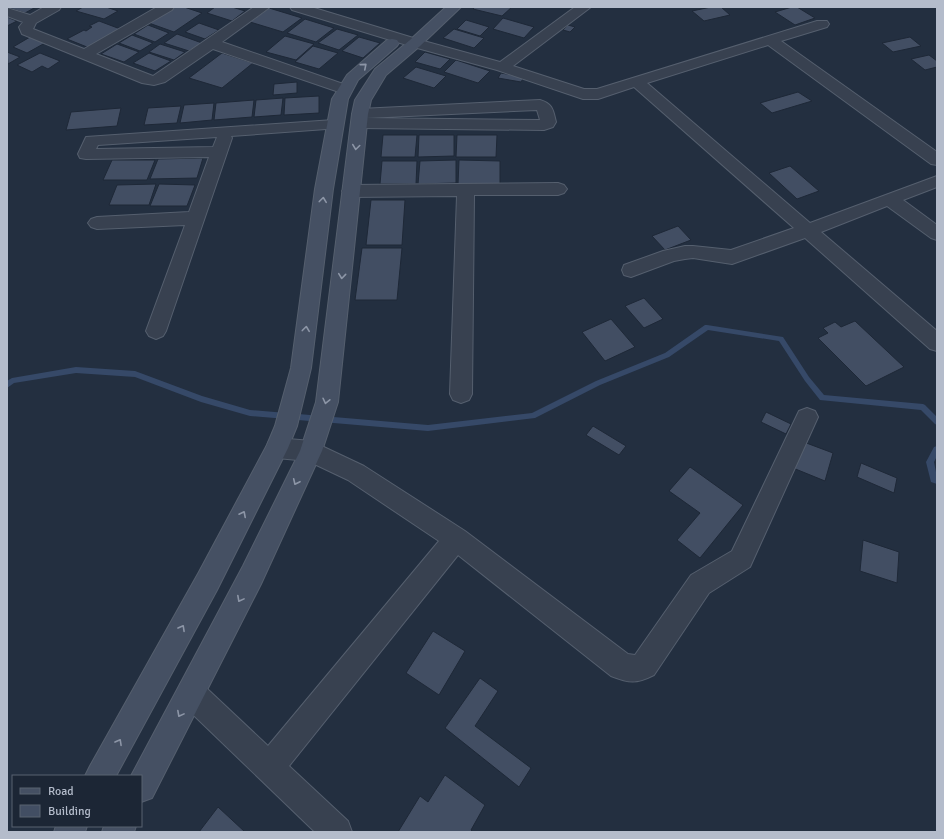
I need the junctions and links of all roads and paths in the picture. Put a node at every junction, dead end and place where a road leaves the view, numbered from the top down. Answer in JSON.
{"nodes":[{"id":1,"x":54,"y":7,"type":"edge"},
{"id":2,"x":167,"y":7,"type":"edge"},
{"id":3,"x":263,"y":7,"type":"edge"},
{"id":4,"x":297,"y":7,"type":"edge"},
{"id":5,"x":437,"y":7,"type":"edge"},
{"id":6,"x":454,"y":7,"type":"edge"},
{"id":7,"x":584,"y":7,"type":"edge"},
{"id":8,"x":7,"y":12,"type":"edge"},
{"id":9,"x":31,"y":20,"type":"junction"},
{"id":10,"x":822,"y":24,"type":"dead end"},
{"id":11,"x":398,"y":38,"type":"junction"},
{"id":12,"x":770,"y":40,"type":"junction"},
{"id":13,"x":210,"y":43,"type":"junction"},
{"id":14,"x":415,"y":44,"type":"junction"},
{"id":15,"x":85,"y":56,"type":"junction"},
{"id":16,"x":502,"y":67,"type":"junction"},
{"id":17,"x":637,"y":82,"type":"junction"},
{"id":18,"x":344,"y":90,"type":"junction"},
{"id":19,"x":360,"y":119,"type":"junction"},
{"id":20,"x":334,"y":125,"type":"junction"},
{"id":21,"x":226,"y":132,"type":"junction"},
{"id":22,"x":219,"y":152,"type":"junction"},
{"id":23,"x":937,"y":160,"type":"edge"},
{"id":24,"x":937,"y":181,"type":"edge"},
{"id":25,"x":558,"y":189,"type":"dead end"},
{"id":26,"x":466,"y":190,"type":"junction"},
{"id":27,"x":351,"y":191,"type":"junction"},
{"id":28,"x":889,"y":199,"type":"junction"},
{"id":29,"x":196,"y":218,"type":"junction"},
{"id":30,"x":98,"y":223,"type":"dead end"},
{"id":31,"x":808,"y":230,"type":"junction"},
{"id":32,"x":937,"y":234,"type":"edge"},
{"id":33,"x":631,"y":270,"type":"dead end"},
{"id":34,"x":156,"y":332,"type":"dead end"},
{"id":35,"x":937,"y":343,"type":"edge"},
{"id":36,"x":460,"y":394,"type":"dead end"},
{"id":37,"x":807,"y":417,"type":"dead end"},
{"id":38,"x":282,"y":437,"type":"junction"},
{"id":39,"x":314,"y":442,"type":"junction"},
{"id":40,"x":456,"y":539,"type":"junction"},
{"id":41,"x":191,"y":693,"type":"junction"},
{"id":42,"x":270,"y":766,"type":"junction"},
{"id":43,"x":101,"y":775,"type":"edge"},
{"id":44,"x":142,"y":785,"type":"edge"},
{"id":45,"x":337,"y":832,"type":"edge"}],
"edges":[{"from":1,"to":9,"type":"street"},
{"from":2,"to":15,"type":"street"},
{"from":3,"to":13,"type":"street"},
{"from":4,"to":11,"type":"street"},
{"from":5,"to":11,"type":"main road"},
{"from":6,"to":14,"type":"main road"},
{"from":7,"to":16,"type":"street"},
{"from":8,"to":9,"type":"street"},
{"from":9,"to":15,"type":"street"},
{"from":10,"to":12,"type":"street"},
{"from":11,"to":14,"type":"street"},
{"from":18,"to":11,"type":"main road","one_way":true},
{"from":12,"to":17,"type":"street"},
{"from":12,"to":23,"type":"street"},
{"from":13,"to":15,"type":"street"},
{"from":13,"to":18,"type":"street"},
{"from":14,"to":16,"type":"street"},
{"from":14,"to":19,"type":"main road"},
{"from":16,"to":17,"type":"street"},
{"from":17,"to":31,"type":"street"},
{"from":18,"to":20,"type":"main road"},
{"from":19,"to":19,"type":"street"},
{"from":19,"to":27,"type":"main road","one_way":true},
{"from":20,"to":21,"type":"street"},
{"from":38,"to":20,"type":"main road","one_way":true},
{"from":21,"to":22,"type":"street"},
{"from":21,"to":22,"type":"street"},
{"from":22,"to":29,"type":"street"},
{"from":24,"to":28,"type":"street"},
{"from":25,"to":26,"type":"street"},
{"from":26,"to":27,"type":"street"},
{"from":26,"to":36,"type":"street"},
{"from":27,"to":39,"type":"main road","one_way":true},
{"from":28,"to":31,"type":"street"},
{"from":28,"to":32,"type":"street"},
{"from":29,"to":30,"type":"street"},
{"from":29,"to":34,"type":"street"},
{"from":31,"to":33,"type":"street"},
{"from":31,"to":35,"type":"street"},
{"from":37,"to":40,"type":"street"},
{"from":38,"to":39,"type":"street"},
{"from":43,"to":38,"type":"main road","one_way":true},
{"from":39,"to":40,"type":"street"},
{"from":39,"to":41,"type":"main road","one_way":true},
{"from":40,"to":42,"type":"street"},
{"from":41,"to":42,"type":"street"},
{"from":41,"to":44,"type":"main road","one_way":true},
{"from":42,"to":45,"type":"street"}]}
